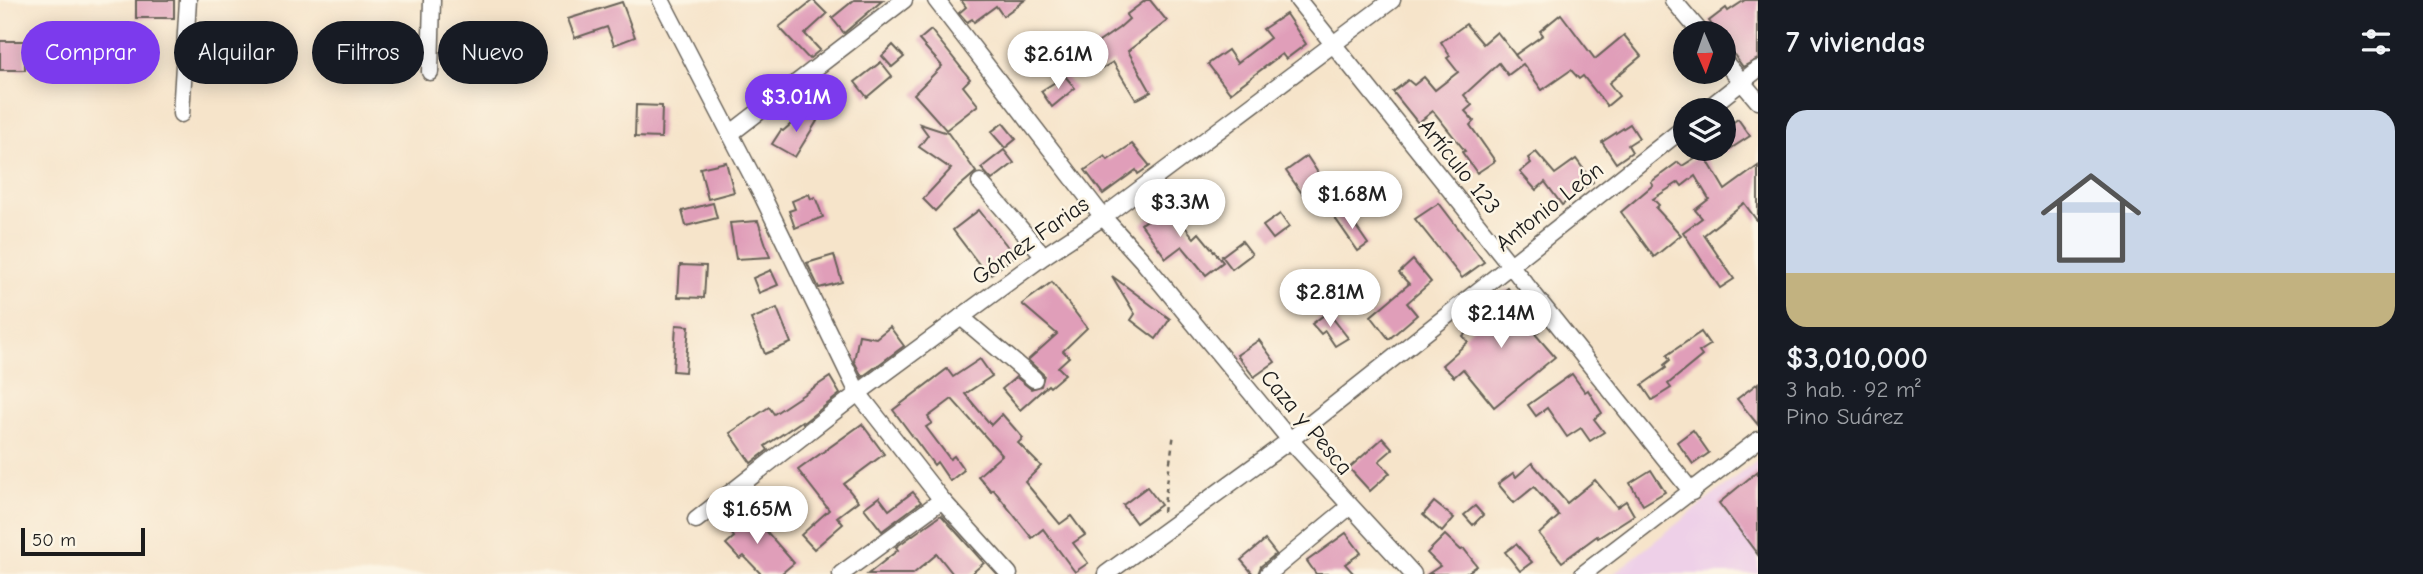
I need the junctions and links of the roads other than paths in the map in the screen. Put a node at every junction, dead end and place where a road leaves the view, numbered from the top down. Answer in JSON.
{"nodes":[{"id":1,"x":188,"y":0,"type":"edge"},
{"id":2,"x":432,"y":0,"type":"edge"},
{"id":3,"x":661,"y":0,"type":"edge"},
{"id":4,"x":904,"y":0,"type":"edge"},
{"id":5,"x":936,"y":0,"type":"edge"},
{"id":6,"x":1298,"y":0,"type":"edge"},
{"id":7,"x":1392,"y":0,"type":"edge"},
{"id":8,"x":1673,"y":0,"type":"edge"},
{"id":9,"x":1691,"y":21,"type":"edge"},
{"id":10,"x":1332,"y":45,"type":"junction"},
{"id":11,"x":1758,"y":69,"type":"edge"},
{"id":12,"x":430,"y":72,"type":"dead end"},
{"id":13,"x":1736,"y":76,"type":"edge"},
{"id":14,"x":1741,"y":82,"type":"junction"},
{"id":15,"x":1721,"y":98,"type":"edge"},
{"id":16,"x":1758,"y":101,"type":"edge"},
{"id":17,"x":181,"y":114,"type":"dead end"},
{"id":18,"x":730,"y":134,"type":"junction"},
{"id":19,"x":1673,"y":137,"type":"edge"},
{"id":20,"x":980,"y":182,"type":"dead end"},
{"id":21,"x":1103,"y":217,"type":"junction"},
{"id":22,"x":1044,"y":256,"type":"junction"},
{"id":23,"x":1512,"y":264,"type":"junction"},
{"id":24,"x":961,"y":317,"type":"junction"},
{"id":25,"x":1034,"y":379,"type":"dead end"},
{"id":26,"x":858,"y":393,"type":"junction"},
{"id":27,"x":1290,"y":440,"type":"junction"},
{"id":28,"x":1758,"y":440,"type":"edge"},
{"id":29,"x":1692,"y":492,"type":"junction"},
{"id":30,"x":942,"y":500,"type":"junction"},
{"id":31,"x":1349,"y":507,"type":"junction"},
{"id":32,"x":696,"y":520,"type":"dead end"},
{"id":33,"x":841,"y":574,"type":"edge"},
{"id":34,"x":1009,"y":574,"type":"edge"},
{"id":35,"x":1106,"y":574,"type":"edge"},
{"id":36,"x":1269,"y":574,"type":"edge"},
{"id":37,"x":1413,"y":574,"type":"edge"},
{"id":38,"x":1583,"y":574,"type":"edge"}],
"edges":[{"from":1,"to":17,"type":"street"},
{"from":2,"to":12,"type":"street"},
{"from":3,"to":18,"type":"street"},
{"from":4,"to":18,"type":"street"},
{"from":5,"to":21,"type":"street","name":"Caza y Pesca"},
{"from":6,"to":10,"type":"street","name":"Artículo 123"},
{"from":7,"to":10,"type":"street","name":"Gómez Farias"},
{"from":8,"to":9,"type":"street"},
{"from":10,"to":21,"type":"street","name":"Gómez Farias"},
{"from":10,"to":23,"type":"street","name":"Artículo 123"},
{"from":11,"to":14,"type":"street"},
{"from":13,"to":14,"type":"street"},
{"from":14,"to":15,"type":"street"},
{"from":14,"to":16,"type":"street"},
{"from":18,"to":26,"type":"street"},
{"from":19,"to":23,"type":"street","name":"Antonio León"},
{"from":20,"to":22,"type":"street"},
{"from":21,"to":22,"type":"street","name":"Gómez Farias"},
{"from":21,"to":27,"type":"street","name":"Caza y Pesca"},
{"from":22,"to":24,"type":"street","name":"Gómez Farias"},
{"from":23,"to":27,"type":"street","name":"Antonio León"},
{"from":23,"to":29,"type":"street","name":"Artículo 123"},
{"from":24,"to":25,"type":"street"},
{"from":24,"to":26,"type":"street","name":"Gómez Farias"},
{"from":26,"to":30,"type":"street"},
{"from":26,"to":32,"type":"street","name":"Gómez Farias"},
{"from":27,"to":31,"type":"street","name":"Caza y Pesca"},
{"from":27,"to":35,"type":"street","name":"Antonio León"},
{"from":28,"to":29,"type":"street"},
{"from":29,"to":38,"type":"street"},
{"from":30,"to":33,"type":"street"},
{"from":30,"to":34,"type":"street"},
{"from":31,"to":36,"type":"street"},
{"from":31,"to":37,"type":"street","name":"Caza y Pesca"}]}
